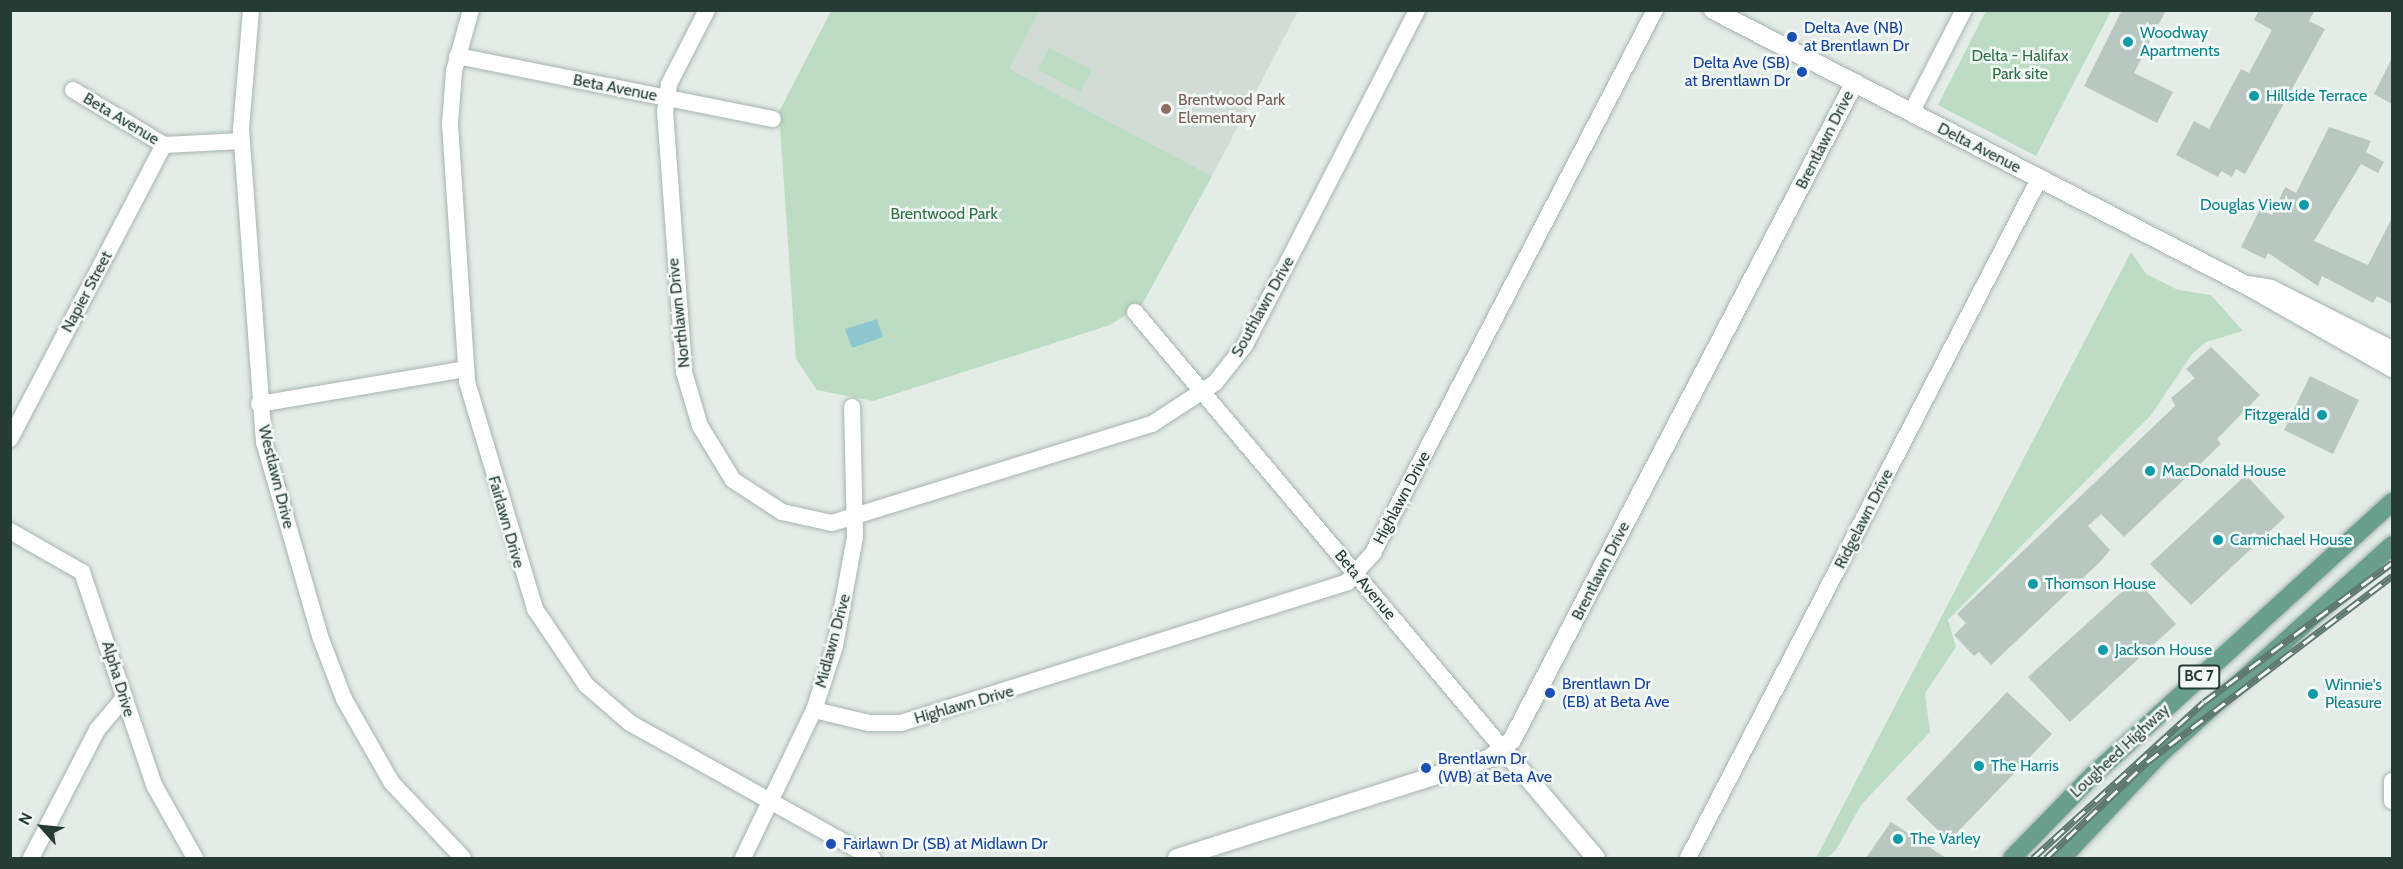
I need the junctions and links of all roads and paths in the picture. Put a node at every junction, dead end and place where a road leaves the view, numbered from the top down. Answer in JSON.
{"nodes":[{"id":1,"x":251,"y":10,"type":"edge"},
{"id":2,"x":471,"y":10,"type":"edge"},
{"id":3,"x":707,"y":10,"type":"edge"},
{"id":4,"x":1417,"y":10,"type":"edge"},
{"id":5,"x":1655,"y":10,"type":"edge"},
{"id":6,"x":1713,"y":10,"type":"edge"},
{"id":7,"x":1964,"y":10,"type":"edge"},
{"id":8,"x":457,"y":56,"type":"junction"},
{"id":9,"x":1854,"y":84,"type":"junction"},
{"id":10,"x":73,"y":90,"type":"dead end"},
{"id":11,"x":666,"y":98,"type":"junction"},
{"id":12,"x":1911,"y":112,"type":"junction"},
{"id":13,"x":773,"y":119,"type":"dead end"},
{"id":14,"x":242,"y":141,"type":"junction"},
{"id":15,"x":164,"y":144,"type":"junction"},
{"id":16,"x":2039,"y":178,"type":"junction"},
{"id":17,"x":2246,"y":285,"type":"junction"},
{"id":18,"x":1135,"y":312,"type":"dead end"},
{"id":19,"x":2392,"y":350,"type":"edge"},
{"id":20,"x":2392,"y":368,"type":"edge"},
{"id":21,"x":466,"y":369,"type":"junction"},
{"id":22,"x":1204,"y":393,"type":"junction"},
{"id":23,"x":259,"y":404,"type":"junction"},
{"id":24,"x":852,"y":407,"type":"dead end"},
{"id":25,"x":10,"y":439,"type":"edge"},
{"id":26,"x":2392,"y":502,"type":"edge"},
{"id":27,"x":854,"y":518,"type":"junction"},
{"id":28,"x":10,"y":531,"type":"edge"},
{"id":29,"x":2392,"y":545,"type":"edge"},
{"id":30,"x":1356,"y":575,"type":"junction"},
{"id":31,"x":122,"y":699,"type":"junction"},
{"id":32,"x":814,"y":710,"type":"junction"},
{"id":33,"x":1503,"y":749,"type":"junction"},
{"id":34,"x":2392,"y":781,"type":"edge"},
{"id":35,"x":772,"y":801,"type":"junction"},
{"id":36,"x":2392,"y":801,"type":"edge"},
{"id":37,"x":31,"y":858,"type":"edge"},
{"id":38,"x":195,"y":858,"type":"edge"},
{"id":39,"x":463,"y":858,"type":"edge"},
{"id":40,"x":743,"y":858,"type":"edge"},
{"id":41,"x":873,"y":858,"type":"edge"},
{"id":42,"x":1177,"y":858,"type":"edge"},
{"id":43,"x":1596,"y":858,"type":"edge"},
{"id":44,"x":1688,"y":858,"type":"edge"},
{"id":45,"x":2012,"y":858,"type":"edge"},
{"id":46,"x":2062,"y":858,"type":"edge"}],
"edges":[{"from":1,"to":14,"type":"street","name":"Westlawn Drive"},
{"from":2,"to":8,"type":"street","name":"Fairlawn Drive"},
{"from":3,"to":11,"type":"street","name":"Northlawn Drive"},
{"from":4,"to":22,"type":"street","name":"Southlawn Drive"},
{"from":5,"to":30,"type":"street","name":"Highlawn Drive"},
{"from":6,"to":9,"type":"street","name":"Delta Avenue"},
{"from":7,"to":12,"type":"street"},
{"from":8,"to":11,"type":"street","name":"Beta Avenue"},
{"from":8,"to":21,"type":"street","name":"Fairlawn Drive"},
{"from":9,"to":12,"type":"street","name":"Delta Avenue"},
{"from":9,"to":33,"type":"street","name":"Brentlawn Drive"},
{"from":10,"to":15,"type":"street","name":"Beta Avenue"},
{"from":11,"to":13,"type":"street","name":"Beta Avenue"},
{"from":11,"to":27,"type":"street","name":"Northlawn Drive"},
{"from":12,"to":16,"type":"street","name":"Delta Avenue"},
{"from":14,"to":15,"type":"street","name":"Beta Avenue"},
{"from":14,"to":23,"type":"street","name":"Westlawn Drive"},
{"from":15,"to":25,"type":"street","name":"Napier Street"},
{"from":16,"to":17,"type":"street","name":"Delta Avenue"},
{"from":16,"to":44,"type":"street","name":"Ridgelawn Drive"},
{"from":17,"to":19,"type":"street","name":"Delta Avenue"},
{"from":17,"to":20,"type":"street","name":"Delta Avenue"},
{"from":18,"to":22,"type":"street","name":"Beta Avenue"},
{"from":21,"to":23,"type":"street"},
{"from":21,"to":35,"type":"street","name":"Fairlawn Drive"},
{"from":22,"to":27,"type":"street","name":"Southlawn Drive"},
{"from":22,"to":30,"type":"street","name":"Beta Avenue"},
{"from":23,"to":39,"type":"street","name":"Westlawn Drive"},
{"from":24,"to":27,"type":"street","name":"Midlawn Drive"},
{"from":26,"to":45,"type":"main road","name":"Lougheed Highway","number":"BC 7"},
{"from":27,"to":32,"type":"street","name":"Midlawn Drive"},
{"from":28,"to":31,"type":"street","name":"Alpha Drive"},
{"from":29,"to":46,"type":"main road","name":"Lougheed Highway","number":"BC 7"},
{"from":30,"to":32,"type":"street","name":"Highlawn Drive"},
{"from":30,"to":33,"type":"street","name":"Beta Avenue"},
{"from":31,"to":37,"type":"street"},
{"from":31,"to":38,"type":"street","name":"Alpha Drive"},
{"from":32,"to":35,"type":"street","name":"Midlawn Drive"},
{"from":33,"to":42,"type":"street","name":"Brentlawn Drive"},
{"from":33,"to":43,"type":"street","name":"Beta Avenue"},
{"from":34,"to":36,"type":"street"},
{"from":35,"to":40,"type":"street","name":"Midlawn Drive"},
{"from":35,"to":41,"type":"street","name":"Fairlawn Drive"}]}
